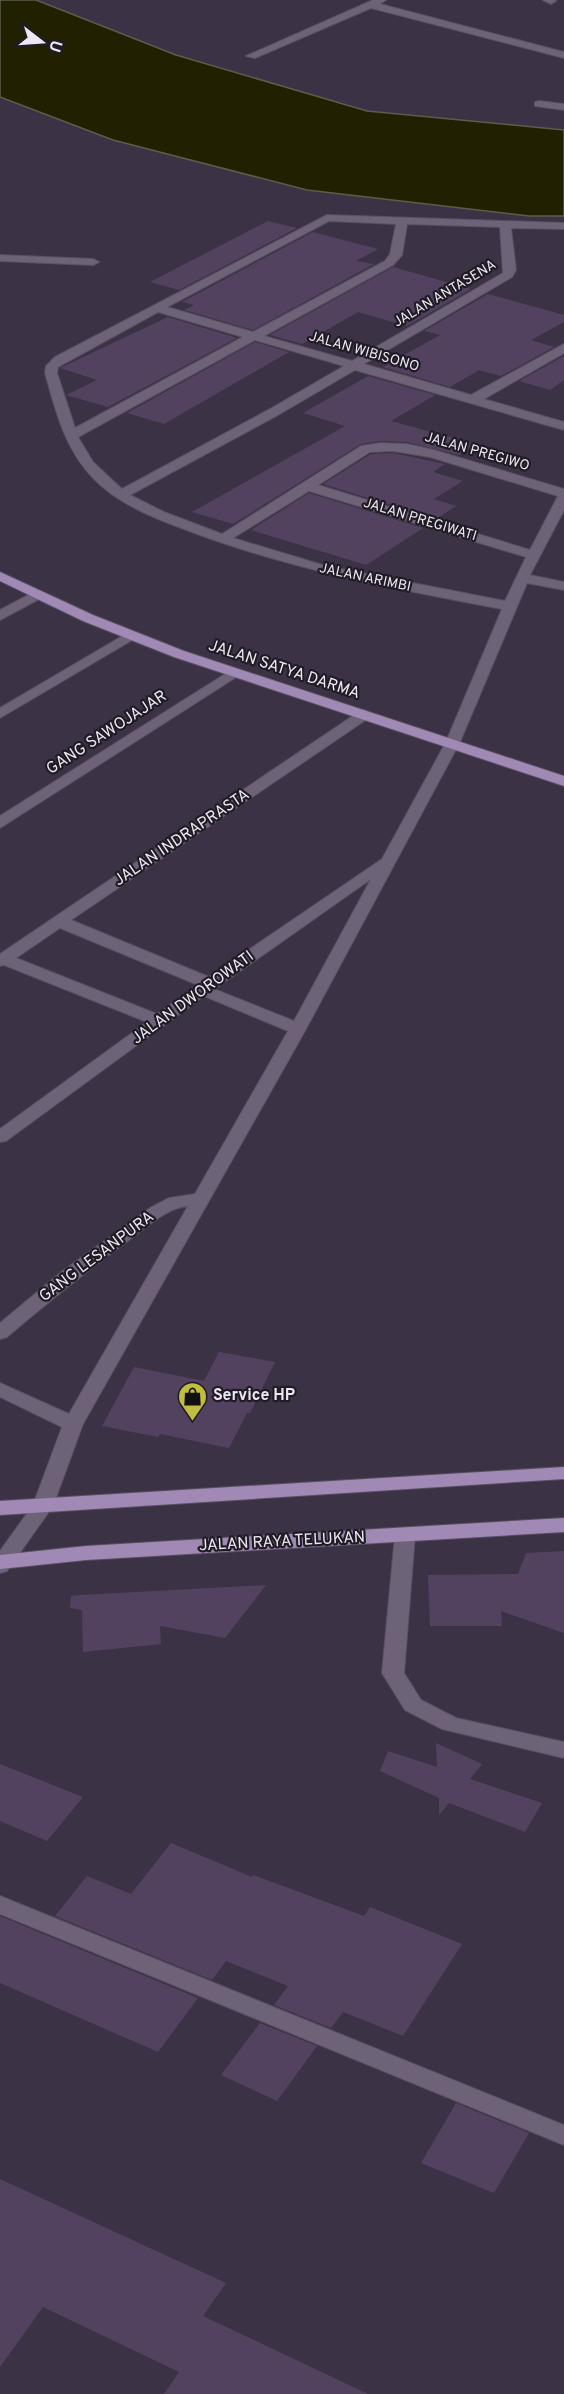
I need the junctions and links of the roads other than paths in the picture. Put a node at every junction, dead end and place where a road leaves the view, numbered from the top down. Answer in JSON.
{"nodes":[{"id":1,"x":376,"y":2,"type":"edge"},
{"id":2,"x":564,"y":55,"type":"edge"},
{"id":3,"x":251,"y":56,"type":"dead end"},
{"id":4,"x":539,"y":104,"type":"dead end"},
{"id":5,"x":564,"y":107,"type":"edge"},
{"id":6,"x":402,"y":221,"type":"junction"},
{"id":7,"x":505,"y":225,"type":"junction"},
{"id":8,"x":564,"y":226,"type":"edge"},
{"id":9,"x":0,"y":258,"type":"edge"},
{"id":10,"x":93,"y":262,"type":"dead end"},
{"id":11,"x":156,"y":308,"type":"junction"},
{"id":12,"x":253,"y":336,"type":"junction"},
{"id":13,"x":564,"y":348,"type":"edge"},
{"id":14,"x":355,"y":365,"type":"junction"},
{"id":15,"x":474,"y":399,"type":"junction"},
{"id":16,"x":564,"y":426,"type":"edge"},
{"id":17,"x":70,"y":436,"type":"junction"},
{"id":18,"x":307,"y":486,"type":"junction"},
{"id":19,"x":121,"y":495,"type":"junction"},
{"id":20,"x":564,"y":495,"type":"edge"},
{"id":21,"x":223,"y":539,"type":"junction"},
{"id":22,"x":533,"y":555,"type":"junction"},
{"id":23,"x":0,"y":576,"type":"edge"},
{"id":24,"x":522,"y":578,"type":"junction"},
{"id":25,"x":564,"y":586,"type":"edge"},
{"id":26,"x":36,"y":595,"type":"junction"},
{"id":27,"x":510,"y":606,"type":"junction"},
{"id":28,"x":0,"y":616,"type":"edge"},
{"id":29,"x":129,"y":636,"type":"junction"},
{"id":30,"x":233,"y":674,"type":"junction"},
{"id":31,"x":0,"y":714,"type":"edge"},
{"id":32,"x":365,"y":714,"type":"junction"},
{"id":33,"x":453,"y":742,"type":"junction"},
{"id":34,"x":564,"y":781,"type":"edge"},
{"id":35,"x":0,"y":823,"type":"edge"},
{"id":36,"x":387,"y":861,"type":"junction"},
{"id":37,"x":58,"y":921,"type":"junction"},
{"id":38,"x":2,"y":960,"type":"edge"},
{"id":39,"x":207,"y":987,"type":"junction"},
{"id":40,"x":159,"y":1021,"type":"junction"},
{"id":41,"x":298,"y":1029,"type":"junction"},
{"id":42,"x":0,"y":1137,"type":"edge"},
{"id":43,"x":202,"y":1199,"type":"junction"},
{"id":44,"x":0,"y":1333,"type":"edge"},
{"id":45,"x":0,"y":1389,"type":"edge"},
{"id":46,"x":73,"y":1424,"type":"junction"},
{"id":47,"x":564,"y":1473,"type":"edge"},
{"id":48,"x":43,"y":1506,"type":"junction"},
{"id":49,"x":0,"y":1508,"type":"edge"},
{"id":50,"x":564,"y":1525,"type":"edge"},
{"id":51,"x":405,"y":1535,"type":"junction"},
{"id":52,"x":1,"y":1563,"type":"edge"},
{"id":53,"x":564,"y":1750,"type":"edge"},
{"id":54,"x":0,"y":1905,"type":"edge"},
{"id":55,"x":564,"y":2135,"type":"edge"}],
"edges":[{"from":1,"to":2,"type":"street"},
{"from":1,"to":3,"type":"street"},
{"from":4,"to":5,"type":"street"},
{"from":6,"to":7,"type":"street"},
{"from":6,"to":11,"type":"street"},
{"from":6,"to":12,"type":"street"},
{"from":7,"to":8,"type":"street"},
{"from":7,"to":14,"type":"street","name":"JALAN ANTASENA"},
{"from":9,"to":10,"type":"street"},
{"from":11,"to":12,"type":"street","name":"JALAN WIBISONO"},
{"from":11,"to":17,"type":"street","name":"JALAN ARIMBI"},
{"from":12,"to":14,"type":"street","name":"JALAN WIBISONO"},
{"from":12,"to":17,"type":"street"},
{"from":13,"to":15,"type":"street"},
{"from":14,"to":15,"type":"street","name":"JALAN WIBISONO"},
{"from":14,"to":19,"type":"street"},
{"from":15,"to":16,"type":"street","name":"JALAN WIBISONO"},
{"from":17,"to":19,"type":"street","name":"JALAN ARIMBI"},
{"from":18,"to":20,"type":"street","name":"JALAN PREGIWO"},
{"from":18,"to":21,"type":"street"},
{"from":18,"to":22,"type":"street","name":"JALAN PREGIWATI"},
{"from":19,"to":21,"type":"street","name":"JALAN ARIMBI"},
{"from":20,"to":22,"type":"street"},
{"from":21,"to":27,"type":"street","name":"JALAN ARIMBI"},
{"from":22,"to":24,"type":"street"},
{"from":23,"to":26,"type":"main road","name":"JALAN SATYA DARMA"},
{"from":24,"to":25,"type":"street"},
{"from":24,"to":27,"type":"street"},
{"from":26,"to":28,"type":"street"},
{"from":26,"to":29,"type":"main road","name":"JALAN SATYA DARMA"},
{"from":27,"to":33,"type":"street"},
{"from":29,"to":30,"type":"main road","name":"JALAN SATYA DARMA"},
{"from":29,"to":31,"type":"street"},
{"from":30,"to":32,"type":"main road","name":"JALAN SATYA DARMA"},
{"from":30,"to":35,"type":"street","name":"GANG SAWOJAJAR"},
{"from":32,"to":33,"type":"main road","name":"JALAN SATYA DARMA"},
{"from":32,"to":37,"type":"street","name":"JALAN INDRAPRASTA"},
{"from":33,"to":34,"type":"main road","name":"JALAN SATYA DARMA"},
{"from":33,"to":36,"type":"street"},
{"from":36,"to":39,"type":"street","name":"JALAN DWOROWATI"},
{"from":36,"to":41,"type":"street"},
{"from":37,"to":38,"type":"street","name":"JALAN INDRAPRASTA"},
{"from":37,"to":39,"type":"street"},
{"from":38,"to":40,"type":"street"},
{"from":39,"to":40,"type":"street","name":"JALAN DWOROWATI"},
{"from":39,"to":41,"type":"street"},
{"from":40,"to":42,"type":"street","name":"JALAN DWOROWATI"},
{"from":41,"to":43,"type":"street"},
{"from":43,"to":44,"type":"street","name":"GANG LESANPURA"},
{"from":43,"to":46,"type":"street"},
{"from":45,"to":46,"type":"street"},
{"from":46,"to":48,"type":"street"},
{"from":47,"to":48,"type":"main road"},
{"from":48,"to":49,"type":"main road"},
{"from":48,"to":52,"type":"street"},
{"from":50,"to":51,"type":"main road","name":"JALAN RAYA TELUKAN"},
{"from":51,"to":52,"type":"main road","name":"JALAN RAYA TELUKAN"},
{"from":51,"to":53,"type":"street"},
{"from":54,"to":55,"type":"street"}]}
